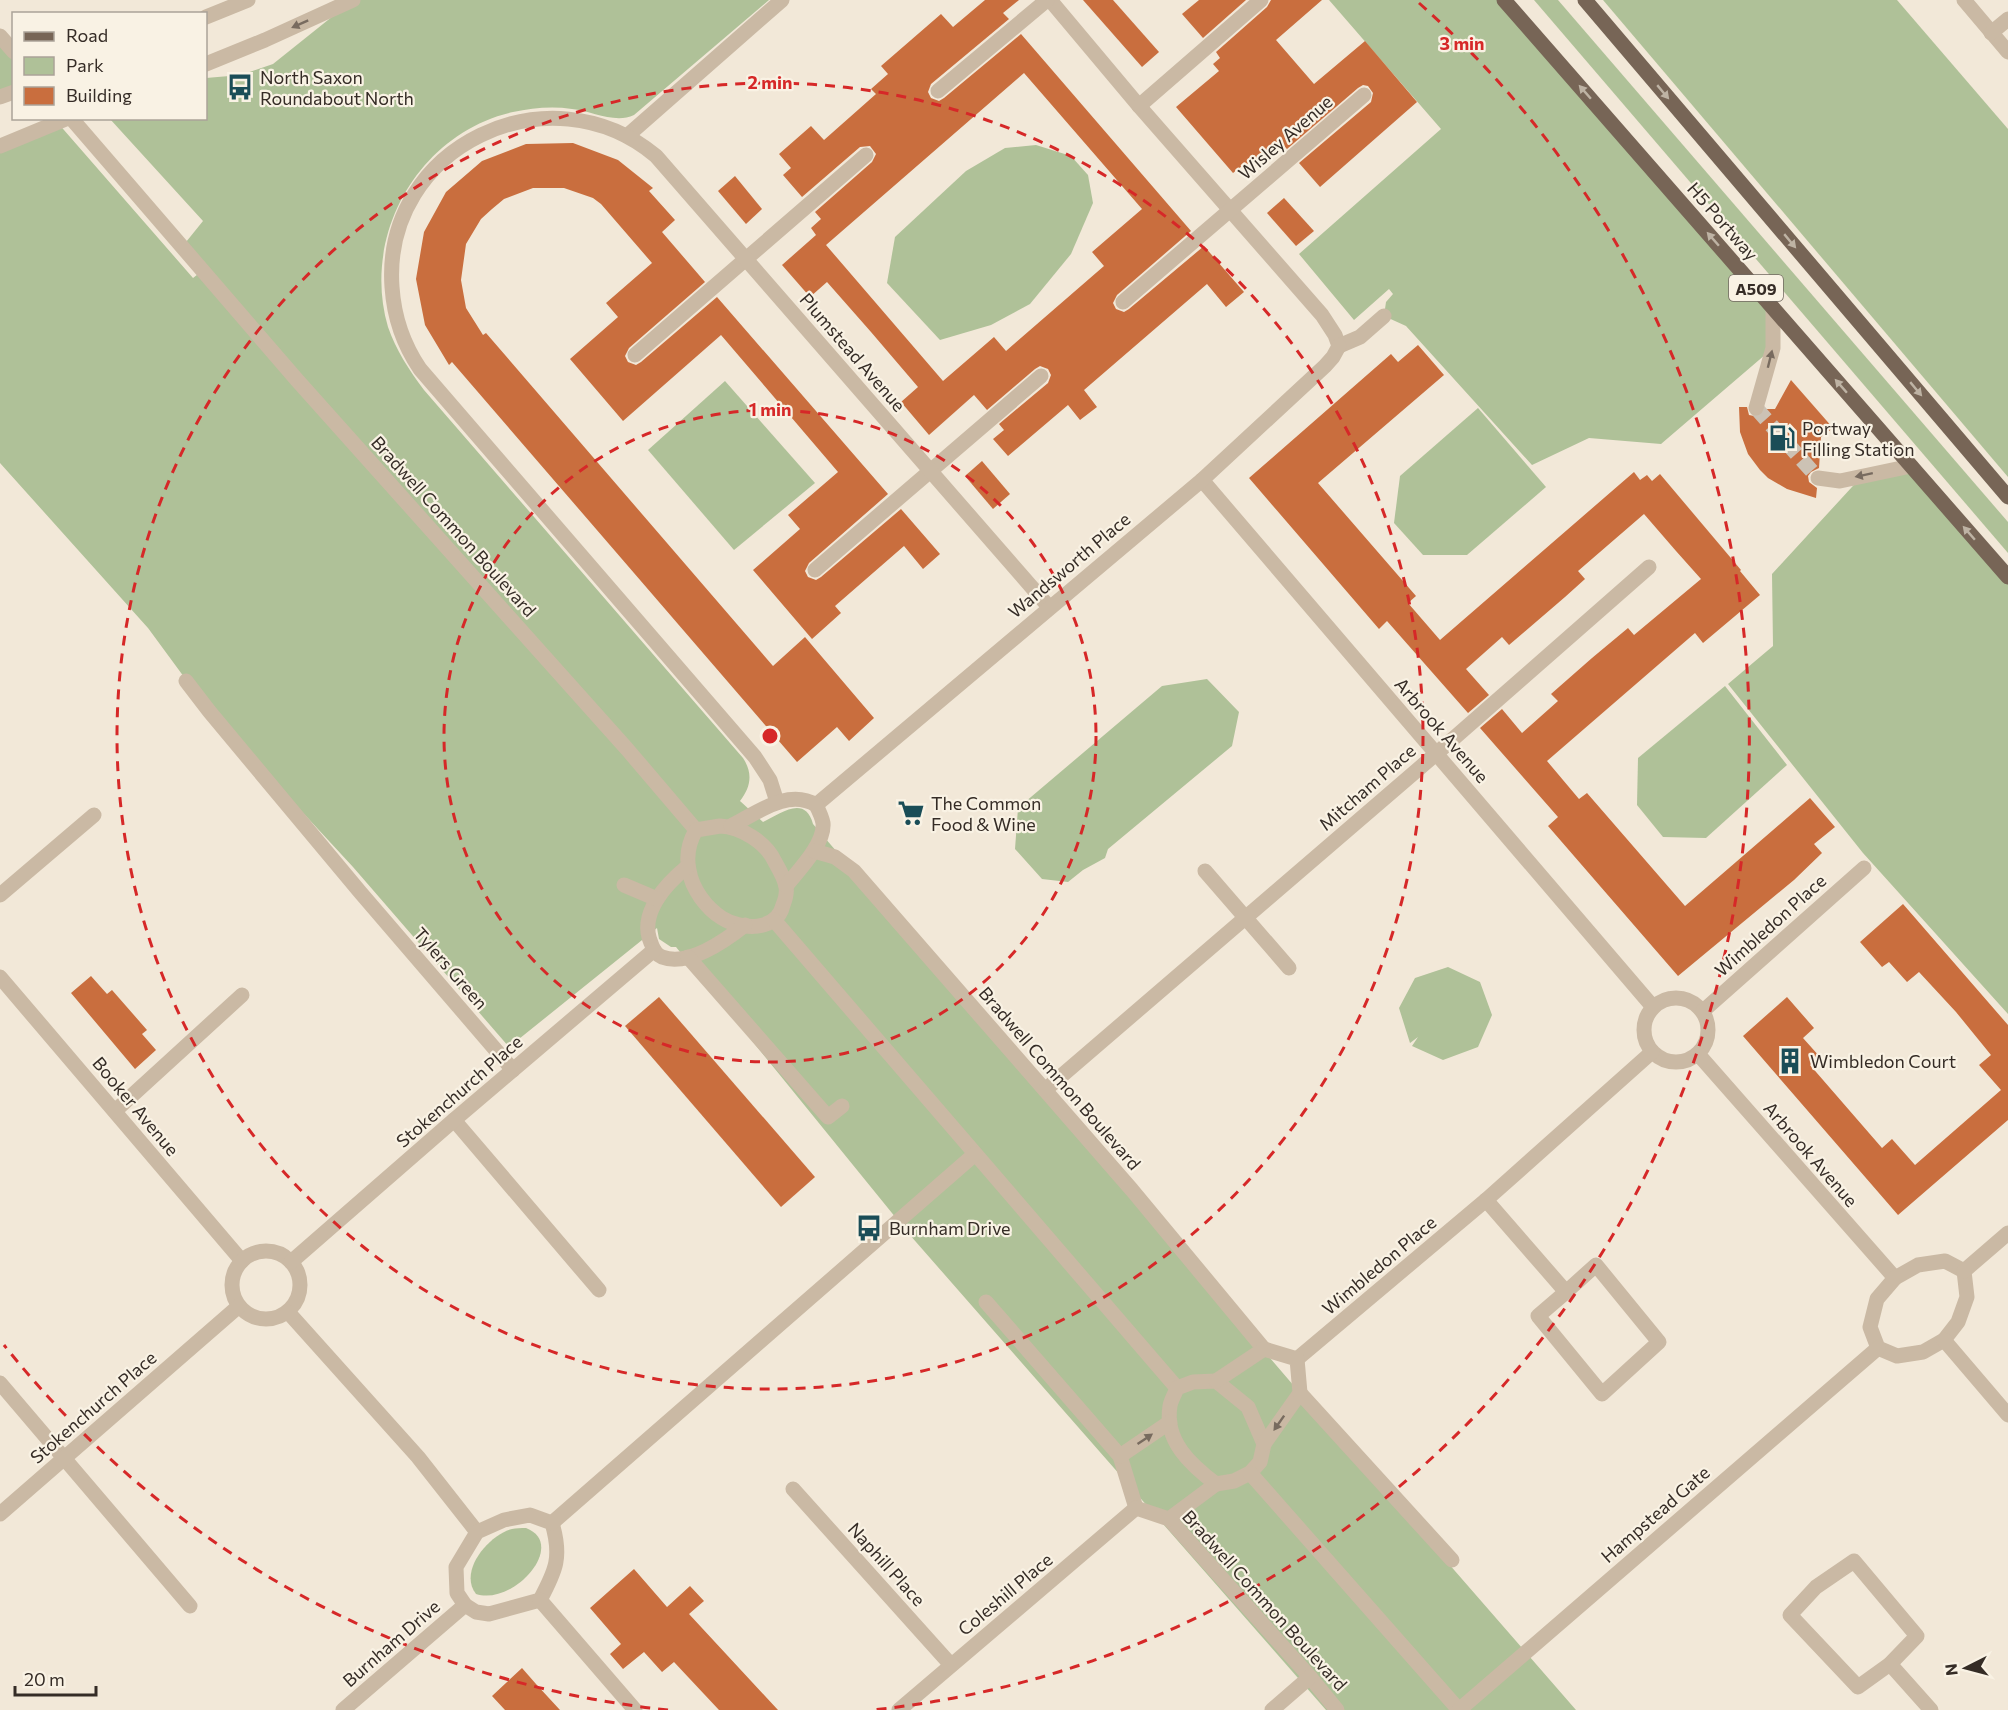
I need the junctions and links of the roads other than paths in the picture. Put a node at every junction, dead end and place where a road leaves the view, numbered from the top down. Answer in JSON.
{"nodes":[{"id":1,"x":248,"y":0,"type":"edge"},
{"id":2,"x":353,"y":0,"type":"edge"},
{"id":3,"x":782,"y":0,"type":"edge"},
{"id":4,"x":1048,"y":0,"type":"edge"},
{"id":5,"x":1262,"y":0,"type":"edge"},
{"id":6,"x":1504,"y":0,"type":"edge"},
{"id":7,"x":1585,"y":0,"type":"edge"},
{"id":8,"x":1964,"y":0,"type":"edge"},
{"id":9,"x":207,"y":17,"type":"edge"},
{"id":10,"x":2008,"y":19,"type":"edge"},
{"id":11,"x":1992,"y":33,"type":"junction"},
{"id":12,"x":0,"y":36,"type":"edge"},
{"id":13,"x":12,"y":49,"type":"edge"},
{"id":14,"x":2008,"y":52,"type":"edge"},
{"id":15,"x":207,"y":64,"type":"edge"},
{"id":16,"x":938,"y":91,"type":"dead end"},
{"id":17,"x":1364,"y":95,"type":"dead end"},
{"id":18,"x":1139,"y":106,"type":"junction"},
{"id":19,"x":65,"y":120,"type":"edge"},
{"id":20,"x":72,"y":120,"type":"edge"},
{"id":21,"x":627,"y":136,"type":"junction"},
{"id":22,"x":0,"y":146,"type":"edge"},
{"id":23,"x":866,"y":155,"type":"dead end"},
{"id":24,"x":1230,"y":210,"type":"junction"},
{"id":25,"x":747,"y":258,"type":"junction"},
{"id":26,"x":1123,"y":302,"type":"dead end"},
{"id":27,"x":1773,"y":308,"type":"junction"},
{"id":28,"x":1384,"y":316,"type":"dead end"},
{"id":29,"x":1339,"y":346,"type":"junction"},
{"id":30,"x":634,"y":356,"type":"dead end"},
{"id":31,"x":1041,"y":376,"type":"dead end"},
{"id":32,"x":1756,"y":408,"type":"dead end"},
{"id":33,"x":1911,"y":466,"type":"junction"},
{"id":34,"x":931,"y":471,"type":"junction"},
{"id":35,"x":1818,"y":478,"type":"dead end"},
{"id":36,"x":1202,"y":480,"type":"junction"},
{"id":37,"x":2008,"y":497,"type":"edge"},
{"id":38,"x":1649,"y":567,"type":"dead end"},
{"id":39,"x":815,"y":570,"type":"dead end"},
{"id":40,"x":2008,"y":577,"type":"edge"},
{"id":41,"x":1049,"y":607,"type":"junction"},
{"id":42,"x":186,"y":681,"type":"dead end"},
{"id":43,"x":1437,"y":753,"type":"junction"},
{"id":44,"x":777,"y":802,"type":"junction"},
{"id":45,"x":816,"y":805,"type":"junction"},
{"id":46,"x":93,"y":814,"type":"dead end"},
{"id":47,"x":731,"y":826,"type":"junction"},
{"id":48,"x":696,"y":830,"type":"junction"},
{"id":49,"x":814,"y":850,"type":"junction"},
{"id":50,"x":688,"y":866,"type":"junction"},
{"id":51,"x":1864,"y":868,"type":"dead end"},
{"id":52,"x":1205,"y":871,"type":"dead end"},
{"id":53,"x":624,"y":885,"type":"dead end"},
{"id":54,"x":786,"y":886,"type":"junction"},
{"id":55,"x":0,"y":895,"type":"edge"},
{"id":56,"x":657,"y":899,"type":"junction"},
{"id":57,"x":1245,"y":918,"type":"junction"},
{"id":58,"x":774,"y":920,"type":"junction"},
{"id":59,"x":745,"y":925,"type":"junction"},
{"id":60,"x":654,"y":950,"type":"junction"},
{"id":61,"x":688,"y":957,"type":"junction"},
{"id":62,"x":1289,"y":968,"type":"dead end"},
{"id":63,"x":0,"y":977,"type":"edge"},
{"id":64,"x":242,"y":994,"type":"dead end"},
{"id":65,"x":1653,"y":1007,"type":"junction"},
{"id":66,"x":1703,"y":1011,"type":"junction"},
{"id":67,"x":1652,"y":1052,"type":"junction"},
{"id":68,"x":1698,"y":1054,"type":"junction"},
{"id":69,"x":513,"y":1070,"type":"junction"},
{"id":70,"x":1045,"y":1090,"type":"junction"},
{"id":71,"x":842,"y":1106,"type":"dead end"},
{"id":72,"x":115,"y":1112,"type":"junction"},
{"id":73,"x":454,"y":1120,"type":"junction"},
{"id":74,"x":975,"y":1154,"type":"junction"},
{"id":75,"x":1486,"y":1200,"type":"junction"},
{"id":76,"x":2008,"y":1233,"type":"edge"},
{"id":77,"x":242,"y":1261,"type":"junction"},
{"id":78,"x":291,"y":1262,"type":"junction"},
{"id":79,"x":1964,"y":1271,"type":"junction"},
{"id":80,"x":1895,"y":1278,"type":"junction"},
{"id":81,"x":599,"y":1290,"type":"dead end"},
{"id":82,"x":1566,"y":1292,"type":"junction"},
{"id":83,"x":986,"y":1302,"type":"dead end"},
{"id":84,"x":239,"y":1306,"type":"junction"},
{"id":85,"x":288,"y":1312,"type":"junction"},
{"id":86,"x":1944,"y":1340,"type":"junction"},
{"id":87,"x":1878,"y":1348,"type":"junction"},
{"id":88,"x":1264,"y":1349,"type":"junction"},
{"id":89,"x":1297,"y":1359,"type":"junction"},
{"id":90,"x":1216,"y":1381,"type":"junction"},
{"id":91,"x":0,"y":1383,"type":"edge"},
{"id":92,"x":1177,"y":1388,"type":"junction"},
{"id":93,"x":1300,"y":1393,"type":"junction"},
{"id":94,"x":2008,"y":1415,"type":"edge"},
{"id":95,"x":1170,"y":1422,"type":"junction"},
{"id":96,"x":1264,"y":1444,"type":"junction"},
{"id":97,"x":1120,"y":1456,"type":"junction"},
{"id":98,"x":64,"y":1458,"type":"junction"},
{"id":99,"x":1250,"y":1473,"type":"junction"},
{"id":100,"x":1216,"y":1484,"type":"junction"},
{"id":101,"x":793,"y":1489,"type":"dead end"},
{"id":102,"x":1136,"y":1508,"type":"junction"},
{"id":103,"x":0,"y":1514,"type":"edge"},
{"id":104,"x":1168,"y":1519,"type":"junction"},
{"id":105,"x":552,"y":1523,"type":"junction"},
{"id":106,"x":477,"y":1532,"type":"junction"},
{"id":107,"x":1452,"y":1560,"type":"dead end"},
{"id":108,"x":540,"y":1600,"type":"junction"},
{"id":109,"x":465,"y":1605,"type":"junction"},
{"id":110,"x":190,"y":1606,"type":"dead end"},
{"id":111,"x":1890,"y":1664,"type":"junction"},
{"id":112,"x":951,"y":1665,"type":"junction"},
{"id":113,"x":1310,"y":1677,"type":"junction"},
{"id":114,"x":343,"y":1710,"type":"edge"},
{"id":115,"x":635,"y":1710,"type":"edge"},
{"id":116,"x":898,"y":1710,"type":"edge"},
{"id":117,"x":1272,"y":1710,"type":"edge"},
{"id":118,"x":1337,"y":1710,"type":"edge"},
{"id":119,"x":1459,"y":1710,"type":"edge"},
{"id":120,"x":1931,"y":1710,"type":"edge"}],
"edges":[{"from":1,"to":9,"type":"street"},
{"from":2,"to":15,"type":"street","one_way":true},
{"from":3,"to":21,"type":"street"},
{"from":4,"to":16,"type":"street"},
{"from":4,"to":18,"type":"street"},
{"from":5,"to":18,"type":"street"},
{"from":27,"to":6,"type":"main road","name":"H5 Portway","number":"A509","one_way":true},
{"from":7,"to":37,"type":"main road","name":"H5 Portway","one_way":true},
{"from":8,"to":11,"type":"street"},
{"from":10,"to":11,"type":"street"},
{"from":11,"to":14,"type":"street"},
{"from":12,"to":13,"type":"street"},
{"from":17,"to":24,"type":"street","name":"Wisley Avenue"},
{"from":18,"to":24,"type":"street"},
{"from":19,"to":22,"type":"street"},
{"from":20,"to":48,"type":"street","name":"Bradwell Common Boulevard"},
{"from":21,"to":25,"type":"street","name":"Plumstead Avenue"},
{"from":21,"to":44,"type":"street","name":"Plumstead Avenue"},
{"from":23,"to":25,"type":"street"},
{"from":24,"to":26,"type":"street","name":"Wisley Avenue"},
{"from":24,"to":29,"type":"street"},
{"from":25,"to":30,"type":"street"},
{"from":25,"to":34,"type":"street","name":"Plumstead Avenue"},
{"from":32,"to":27,"type":"street","one_way":true},
{"from":33,"to":27,"type":"main road","name":"H5 Portway","number":"A509","one_way":true},
{"from":28,"to":29,"type":"street"},
{"from":29,"to":36,"type":"street","name":"Wandsworth Place"},
{"from":31,"to":34,"type":"street"},
{"from":33,"to":35,"type":"street","one_way":true},
{"from":40,"to":33,"type":"main road","name":"H5 Portway","number":"A509","one_way":true},
{"from":34,"to":39,"type":"street"},
{"from":34,"to":41,"type":"street","name":"Plumstead Avenue"},
{"from":36,"to":41,"type":"street","name":"Wandsworth Place"},
{"from":36,"to":43,"type":"street","name":"Arbrook Avenue"},
{"from":38,"to":43,"type":"street","name":"Mitcham Place"},
{"from":41,"to":45,"type":"street","name":"Wandsworth Place"},
{"from":42,"to":69,"type":"street","name":"Tylers Green"},
{"from":43,"to":57,"type":"street","name":"Mitcham Place"},
{"from":43,"to":65,"type":"street","name":"Arbrook Avenue"},
{"from":44,"to":45,"type":"street"},
{"from":44,"to":47,"type":"street"},
{"from":45,"to":49,"type":"street"},
{"from":46,"to":55,"type":"street"},
{"from":47,"to":48,"type":"street"},
{"from":47,"to":54,"type":"street"},
{"from":48,"to":50,"type":"street"},
{"from":49,"to":54,"type":"street"},
{"from":49,"to":70,"type":"street","name":"Bradwell Common Boulevard"},
{"from":50,"to":56,"type":"street"},
{"from":50,"to":59,"type":"street"},
{"from":51,"to":66,"type":"street","name":"Wimbledon Place"},
{"from":52,"to":57,"type":"street"},
{"from":53,"to":56,"type":"street"},
{"from":54,"to":58,"type":"street"},
{"from":56,"to":60,"type":"street"},
{"from":57,"to":62,"type":"street"},
{"from":57,"to":70,"type":"street","name":"Mitcham Place"},
{"from":58,"to":59,"type":"street"},
{"from":58,"to":74,"type":"street"},
{"from":59,"to":61,"type":"street"},
{"from":60,"to":61,"type":"street"},
{"from":60,"to":69,"type":"street","name":"Stokenchurch Place"},
{"from":61,"to":71,"type":"street"},
{"from":63,"to":72,"type":"street","name":"Booker Avenue"},
{"from":64,"to":72,"type":"street"},
{"from":65,"to":66,"type":"street"},
{"from":65,"to":67,"type":"street"},
{"from":66,"to":68,"type":"street"},
{"from":67,"to":68,"type":"street"},
{"from":67,"to":75,"type":"street","name":"Wimbledon Place"},
{"from":68,"to":80,"type":"street","name":"Arbrook Avenue"},
{"from":69,"to":73,"type":"street","name":"Stokenchurch Place"},
{"from":70,"to":88,"type":"street","name":"Bradwell Common Boulevard"},
{"from":72,"to":77,"type":"street","name":"Booker Avenue"},
{"from":73,"to":78,"type":"street","name":"Stokenchurch Place"},
{"from":73,"to":81,"type":"street"},
{"from":74,"to":92,"type":"street"},
{"from":74,"to":105,"type":"street"},
{"from":75,"to":82,"type":"street"},
{"from":75,"to":89,"type":"street","name":"Wimbledon Place"},
{"from":76,"to":79,"type":"street"},
{"from":77,"to":78,"type":"street"},
{"from":77,"to":84,"type":"street"},
{"from":78,"to":85,"type":"street"},
{"from":79,"to":80,"type":"street"},
{"from":79,"to":86,"type":"street"},
{"from":80,"to":87,"type":"street"},
{"from":82,"to":82,"type":"street"},
{"from":83,"to":97,"type":"street"},
{"from":84,"to":85,"type":"street"},
{"from":84,"to":98,"type":"street","name":"Stokenchurch Place"},
{"from":85,"to":106,"type":"street"},
{"from":86,"to":87,"type":"street"},
{"from":86,"to":94,"type":"street"},
{"from":87,"to":119,"type":"street","name":"Hampstead Gate"},
{"from":88,"to":89,"type":"street"},
{"from":88,"to":90,"type":"street"},
{"from":89,"to":93,"type":"street"},
{"from":90,"to":92,"type":"street"},
{"from":90,"to":96,"type":"street"},
{"from":91,"to":98,"type":"street"},
{"from":92,"to":95,"type":"street"},
{"from":93,"to":96,"type":"street","one_way":true},
{"from":93,"to":107,"type":"street"},
{"from":97,"to":95,"type":"street","one_way":true},
{"from":95,"to":100,"type":"street"},
{"from":96,"to":99,"type":"street"},
{"from":97,"to":102,"type":"street"},
{"from":98,"to":103,"type":"street","name":"Stokenchurch Place"},
{"from":98,"to":110,"type":"street"},
{"from":99,"to":100,"type":"street"},
{"from":99,"to":119,"type":"street"},
{"from":100,"to":104,"type":"street"},
{"from":101,"to":112,"type":"street","name":"Naphill Place"},
{"from":102,"to":104,"type":"street","name":"Bradwell Common Boulevard"},
{"from":102,"to":112,"type":"street","name":"Coleshill Place"},
{"from":104,"to":113,"type":"street","name":"Bradwell Common Boulevard"},
{"from":105,"to":106,"type":"street"},
{"from":105,"to":108,"type":"street"},
{"from":106,"to":109,"type":"street"},
{"from":108,"to":109,"type":"street"},
{"from":108,"to":115,"type":"street"},
{"from":109,"to":114,"type":"street","name":"Burnham Drive"},
{"from":111,"to":111,"type":"street"},
{"from":111,"to":120,"type":"street"},
{"from":112,"to":116,"type":"street","name":"Coleshill Place"},
{"from":113,"to":117,"type":"street"},
{"from":113,"to":118,"type":"street","name":"Bradwell Common Boulevard"}]}
